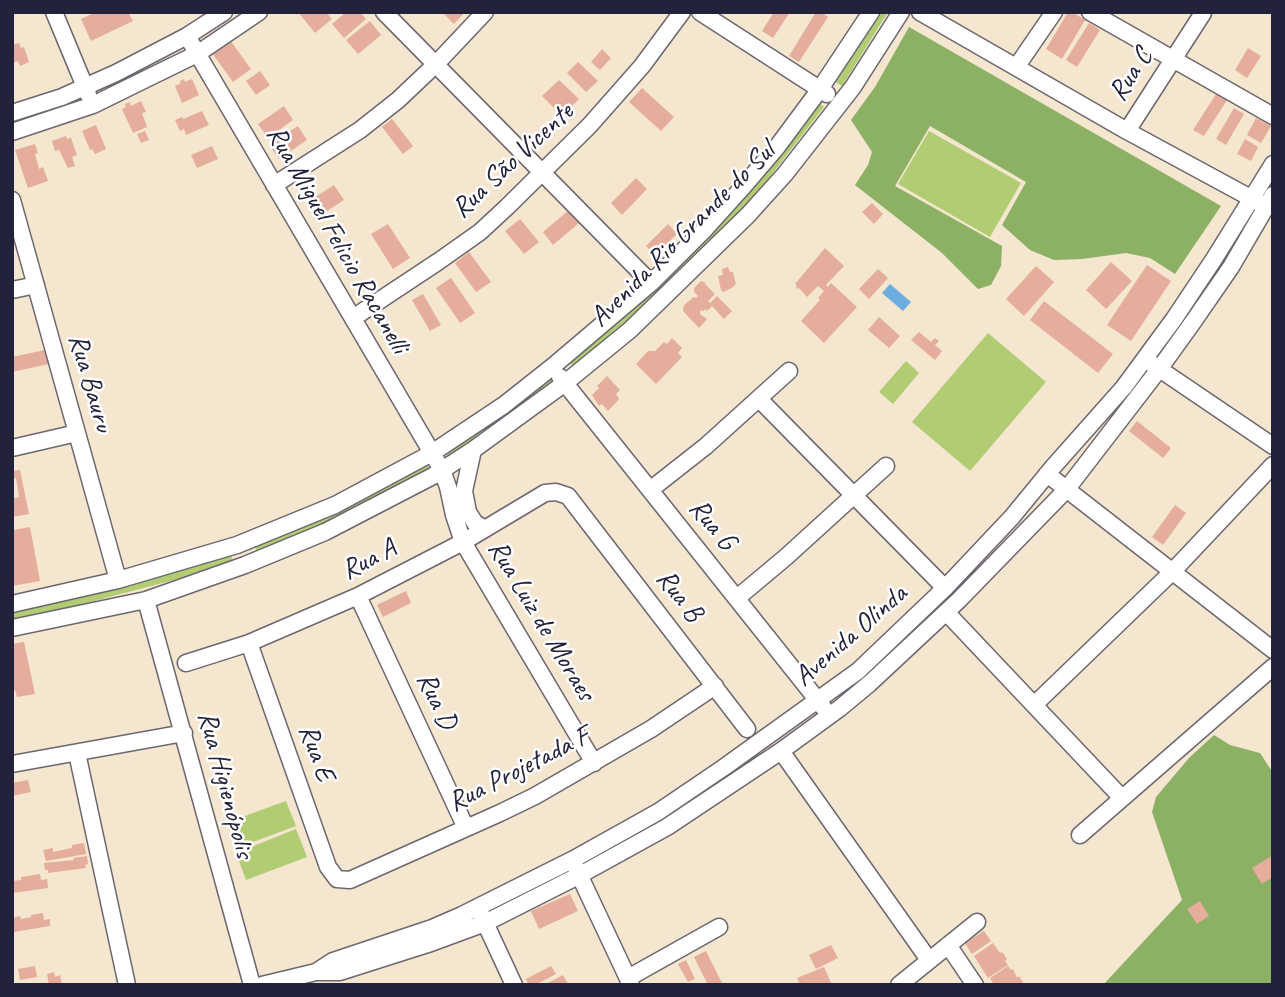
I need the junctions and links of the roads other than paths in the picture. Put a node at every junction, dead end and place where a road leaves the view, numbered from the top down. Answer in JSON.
{"nodes":[{"id":1,"x":54,"y":12,"type":"edge"},
{"id":2,"x":224,"y":12,"type":"edge"},
{"id":3,"x":259,"y":12,"type":"edge"},
{"id":4,"x":384,"y":12,"type":"edge"},
{"id":5,"x":485,"y":12,"type":"edge"},
{"id":6,"x":682,"y":12,"type":"edge"},
{"id":7,"x":700,"y":12,"type":"edge"},
{"id":8,"x":871,"y":12,"type":"edge"},
{"id":9,"x":901,"y":12,"type":"edge"},
{"id":10,"x":920,"y":12,"type":"edge"},
{"id":11,"x":1054,"y":12,"type":"edge"},
{"id":12,"x":1090,"y":12,"type":"edge"},
{"id":13,"x":1203,"y":13,"type":"edge"},
{"id":14,"x":187,"y":36,"type":"junction"},
{"id":15,"x":197,"y":54,"type":"junction"},
{"id":16,"x":1173,"y":59,"type":"junction"},
{"id":17,"x":436,"y":64,"type":"junction"},
{"id":18,"x":1017,"y":66,"type":"junction"},
{"id":19,"x":85,"y":87,"type":"junction"},
{"id":20,"x":820,"y":89,"type":"junction"},
{"id":21,"x":840,"y":103,"type":"junction"},
{"id":22,"x":93,"y":105,"type":"junction"},
{"id":23,"x":12,"y":113,"type":"edge"},
{"id":24,"x":1273,"y":116,"type":"edge"},
{"id":25,"x":1127,"y":131,"type":"junction"},
{"id":26,"x":12,"y":132,"type":"edge"},
{"id":27,"x":1273,"y":164,"type":"edge"},
{"id":28,"x":543,"y":172,"type":"junction"},
{"id":29,"x":274,"y":185,"type":"junction"},
{"id":30,"x":1251,"y":198,"type":"junction"},
{"id":31,"x":12,"y":200,"type":"edge"},
{"id":32,"x":1269,"y":201,"type":"edge"},
{"id":33,"x":651,"y":283,"type":"junction"},
{"id":34,"x":36,"y":285,"type":"junction"},
{"id":35,"x":12,"y":290,"type":"edge"},
{"id":36,"x":353,"y":318,"type":"junction"},
{"id":37,"x":1144,"y":359,"type":"junction"},
{"id":38,"x":552,"y":367,"type":"junction"},
{"id":39,"x":1160,"y":368,"type":"junction"},
{"id":40,"x":789,"y":370,"type":"dead end"},
{"id":41,"x":565,"y":383,"type":"junction"},
{"id":42,"x":759,"y":399,"type":"junction"},
{"id":43,"x":77,"y":433,"type":"junction"},
{"id":44,"x":1273,"y":446,"type":"edge"},
{"id":45,"x":12,"y":448,"type":"edge"},
{"id":46,"x":473,"y":450,"type":"junction"},
{"id":47,"x":432,"y":453,"type":"junction"},
{"id":48,"x":1273,"y":465,"type":"edge"},
{"id":49,"x":886,"y":466,"type":"dead end"},
{"id":50,"x":442,"y":470,"type":"junction"},
{"id":51,"x":1047,"y":474,"type":"junction"},
{"id":52,"x":465,"y":480,"type":"junction"},
{"id":53,"x":449,"y":487,"type":"junction"},
{"id":54,"x":1066,"y":490,"type":"junction"},
{"id":55,"x":650,"y":491,"type":"junction"},
{"id":56,"x":568,"y":496,"type":"joint"},
{"id":57,"x":854,"y":496,"type":"junction"},
{"id":58,"x":485,"y":529,"type":"junction"},
{"id":59,"x":990,"y":539,"type":"junction"},
{"id":60,"x":463,"y":542,"type":"junction"},
{"id":61,"x":237,"y":545,"type":"junction"},
{"id":62,"x":1005,"y":552,"type":"junction"},
{"id":63,"x":245,"y":565,"type":"junction"},
{"id":64,"x":1172,"y":572,"type":"junction"},
{"id":65,"x":118,"y":580,"type":"junction"},
{"id":66,"x":945,"y":588,"type":"junction"},
{"id":67,"x":358,"y":596,"type":"junction"},
{"id":68,"x":737,"y":598,"type":"junction"},
{"id":69,"x":146,"y":600,"type":"junction"},
{"id":70,"x":12,"y":604,"type":"edge"},
{"id":71,"x":946,"y":612,"type":"junction"},
{"id":72,"x":12,"y":628,"type":"edge"},
{"id":73,"x":249,"y":643,"type":"junction"},
{"id":74,"x":1273,"y":650,"type":"edge"},
{"id":75,"x":186,"y":663,"type":"dead end"},
{"id":76,"x":1273,"y":667,"type":"edge"},
{"id":77,"x":715,"y":686,"type":"junction"},
{"id":78,"x":818,"y":701,"type":"junction"},
{"id":79,"x":1034,"y":705,"type":"junction"},
{"id":80,"x":829,"y":716,"type":"junction"},
{"id":81,"x":747,"y":729,"type":"dead end"},
{"id":82,"x":184,"y":733,"type":"junction"},
{"id":83,"x":781,"y":751,"type":"junction"},
{"id":84,"x":77,"y":753,"type":"junction"},
{"id":85,"x":594,"y":763,"type":"junction"},
{"id":86,"x":12,"y":764,"type":"edge"},
{"id":87,"x":723,"y":768,"type":"junction"},
{"id":88,"x":734,"y":782,"type":"junction"},
{"id":89,"x":1121,"y":797,"type":"junction"},
{"id":90,"x":466,"y":828,"type":"junction"},
{"id":91,"x":1080,"y":835,"type":"dead end"},
{"id":92,"x":572,"y":860,"type":"junction"},
{"id":93,"x":580,"y":875,"type":"junction"},
{"id":94,"x":337,"y":879,"type":"joint"},
{"id":95,"x":478,"y":907,"type":"junction"},
{"id":96,"x":977,"y":922,"type":"dead end"},
{"id":97,"x":485,"y":923,"type":"junction"},
{"id":98,"x":719,"y":927,"type":"dead end"},
{"id":99,"x":948,"y":945,"type":"junction"},
{"id":100,"x":929,"y":960,"type":"junction"},
{"id":101,"x":318,"y":978,"type":"edge"},
{"id":102,"x":629,"y":982,"type":"edge"},
{"id":103,"x":127,"y":985,"type":"edge"},
{"id":104,"x":252,"y":985,"type":"edge"},
{"id":105,"x":262,"y":985,"type":"edge"},
{"id":106,"x":514,"y":985,"type":"edge"},
{"id":107,"x":898,"y":985,"type":"edge"},
{"id":108,"x":975,"y":985,"type":"edge"}],
"edges":[{"from":1,"to":19,"type":"street"},
{"from":2,"to":14,"type":"street"},
{"from":3,"to":15,"type":"street"},
{"from":4,"to":17,"type":"street"},
{"from":5,"to":17,"type":"street"},
{"from":6,"to":28,"type":"street","name":"Rua São Vicente"},
{"from":7,"to":20,"type":"street"},
{"from":8,"to":20,"type":"street","name":"Avenida Rio Grande do Sul"},
{"from":9,"to":21,"type":"street","name":"Avenida Rio Grande do Sul"},
{"from":10,"to":18,"type":"street"},
{"from":11,"to":18,"type":"street"},
{"from":12,"to":16,"type":"street"},
{"from":13,"to":16,"type":"street","name":"Rua C"},
{"from":14,"to":15,"type":"street","name":"Rua Miguel Felicio Racanelli"},
{"from":14,"to":19,"type":"street"},
{"from":15,"to":22,"type":"street"},
{"from":15,"to":29,"type":"street","name":"Rua Miguel Felicio Racanelli"},
{"from":16,"to":24,"type":"street"},
{"from":16,"to":25,"type":"street","name":"Rua C"},
{"from":17,"to":28,"type":"street"},
{"from":17,"to":29,"type":"street"},
{"from":18,"to":25,"type":"street"},
{"from":19,"to":22,"type":"street"},
{"from":19,"to":23,"type":"street"},
{"from":20,"to":21,"type":"street"},
{"from":20,"to":33,"type":"street","name":"Avenida Rio Grande do Sul"},
{"from":21,"to":41,"type":"street","name":"Avenida Rio Grande do Sul"},
{"from":22,"to":26,"type":"street"},
{"from":25,"to":30,"type":"street"},
{"from":27,"to":30,"type":"street","name":"Avenida Olinda"},
{"from":28,"to":33,"type":"street"},
{"from":28,"to":36,"type":"street","name":"Rua São Vicente"},
{"from":29,"to":36,"type":"street","name":"Rua Miguel Felicio Racanelli"},
{"from":30,"to":32,"type":"street"},
{"from":30,"to":37,"type":"street","name":"Avenida Olinda"},
{"from":31,"to":34,"type":"street","name":"Rua Bauru"},
{"from":32,"to":39,"type":"street","name":"Avenida Olinda"},
{"from":33,"to":38,"type":"street","name":"Avenida Rio Grande do Sul"},
{"from":34,"to":35,"type":"street"},
{"from":34,"to":43,"type":"street","name":"Rua Bauru"},
{"from":36,"to":47,"type":"street","name":"Rua Miguel Felicio Racanelli"},
{"from":37,"to":39,"type":"street"},
{"from":37,"to":51,"type":"street","name":"Avenida Olinda"},
{"from":38,"to":41,"type":"street"},
{"from":38,"to":47,"type":"street","name":"Avenida Rio Grande do Sul"},
{"from":39,"to":44,"type":"street"},
{"from":39,"to":54,"type":"street","name":"Avenida Olinda"},
{"from":40,"to":42,"type":"street"},
{"from":41,"to":46,"type":"street","name":"Avenida Rio Grande do Sul"},
{"from":41,"to":55,"type":"street","name":"Rua G"},
{"from":42,"to":55,"type":"street"},
{"from":42,"to":57,"type":"street"},
{"from":43,"to":45,"type":"street"},
{"from":43,"to":65,"type":"street","name":"Rua Bauru"},
{"from":46,"to":50,"type":"street","name":"Avenida Rio Grande do Sul"},
{"from":46,"to":52,"type":"street"},
{"from":47,"to":50,"type":"street","name":"Rua Miguel Felicio Racanelli"},
{"from":47,"to":61,"type":"street","name":"Avenida Rio Grande do Sul"},
{"from":48,"to":64,"type":"street"},
{"from":49,"to":57,"type":"street"},
{"from":50,"to":53,"type":"street","name":"Rua Miguel Felicio Racanelli"},
{"from":50,"to":63,"type":"street","name":"Avenida Rio Grande do Sul"},
{"from":51,"to":54,"type":"street"},
{"from":51,"to":59,"type":"street","name":"Avenida Olinda"},
{"from":52,"to":53,"type":"street"},
{"from":52,"to":58,"type":"street"},
{"from":53,"to":60,"type":"street","name":"Rua Luiz de Moraes"},
{"from":54,"to":62,"type":"street","name":"Avenida Olinda"},
{"from":54,"to":64,"type":"street"},
{"from":55,"to":68,"type":"street","name":"Rua G"},
{"from":56,"to":58,"type":"street","name":"Rua A"},
{"from":56,"to":77,"type":"street","name":"Rua B"},
{"from":57,"to":66,"type":"street"},
{"from":57,"to":68,"type":"street"},
{"from":58,"to":60,"type":"street","name":"Rua A"},
{"from":59,"to":62,"type":"street"},
{"from":59,"to":66,"type":"street","name":"Avenida Olinda"},
{"from":60,"to":67,"type":"street","name":"Rua A"},
{"from":60,"to":85,"type":"street","name":"Rua Luiz de Moraes"},
{"from":61,"to":63,"type":"street"},
{"from":61,"to":65,"type":"street","name":"Avenida Rio Grande do Sul"},
{"from":62,"to":71,"type":"street","name":"Avenida Olinda"},
{"from":63,"to":69,"type":"street","name":"Avenida Rio Grande do Sul"},
{"from":64,"to":74,"type":"street"},
{"from":64,"to":79,"type":"street"},
{"from":65,"to":70,"type":"street","name":"Avenida Rio Grande do Sul"},
{"from":66,"to":78,"type":"street","name":"Avenida Olinda"},
{"from":67,"to":73,"type":"street","name":"Rua A"},
{"from":67,"to":90,"type":"street","name":"Rua D"},
{"from":68,"to":78,"type":"street","name":"Rua G"},
{"from":69,"to":72,"type":"street","name":"Avenida Rio Grande do Sul"},
{"from":69,"to":82,"type":"street","name":"Rua Higienópolis"},
{"from":71,"to":79,"type":"street"},
{"from":71,"to":80,"type":"street","name":"Avenida Olinda"},
{"from":73,"to":75,"type":"street","name":"Rua A"},
{"from":73,"to":94,"type":"street","name":"Rua E"},
{"from":76,"to":89,"type":"street"},
{"from":77,"to":81,"type":"street","name":"Rua B"},
{"from":77,"to":85,"type":"street","name":"Rua Projetada F"},
{"from":78,"to":80,"type":"street","name":"Rua G"},
{"from":78,"to":87,"type":"street","name":"Avenida Olinda"},
{"from":79,"to":89,"type":"street"},
{"from":80,"to":83,"type":"street","name":"Avenida Olinda"},
{"from":82,"to":84,"type":"street"},
{"from":82,"to":104,"type":"street","name":"Rua Higienópolis"},
{"from":83,"to":88,"type":"street","name":"Avenida Olinda"},
{"from":83,"to":100,"type":"street"},
{"from":84,"to":86,"type":"street"},
{"from":84,"to":103,"type":"street"},
{"from":85,"to":90,"type":"street","name":"Rua Projetada F"},
{"from":87,"to":88,"type":"street"},
{"from":87,"to":92,"type":"street","name":"Avenida Olinda"},
{"from":88,"to":93,"type":"street","name":"Avenida Olinda"},
{"from":89,"to":91,"type":"street"},
{"from":90,"to":94,"type":"street","name":"Rua Projetada F"},
{"from":92,"to":93,"type":"street"},
{"from":92,"to":95,"type":"street","name":"Avenida Olinda"},
{"from":93,"to":97,"type":"street","name":"Avenida Olinda"},
{"from":93,"to":102,"type":"street"},
{"from":95,"to":97,"type":"street"},
{"from":95,"to":101,"type":"street","name":"Avenida Olinda"},
{"from":96,"to":99,"type":"street"},
{"from":97,"to":101,"type":"street","name":"Avenida Olinda"},
{"from":97,"to":106,"type":"street"},
{"from":98,"to":102,"type":"street"},
{"from":99,"to":100,"type":"street"},
{"from":99,"to":108,"type":"street"},
{"from":100,"to":107,"type":"street"},
{"from":101,"to":105,"type":"street","name":"Avenida Olinda"}]}
